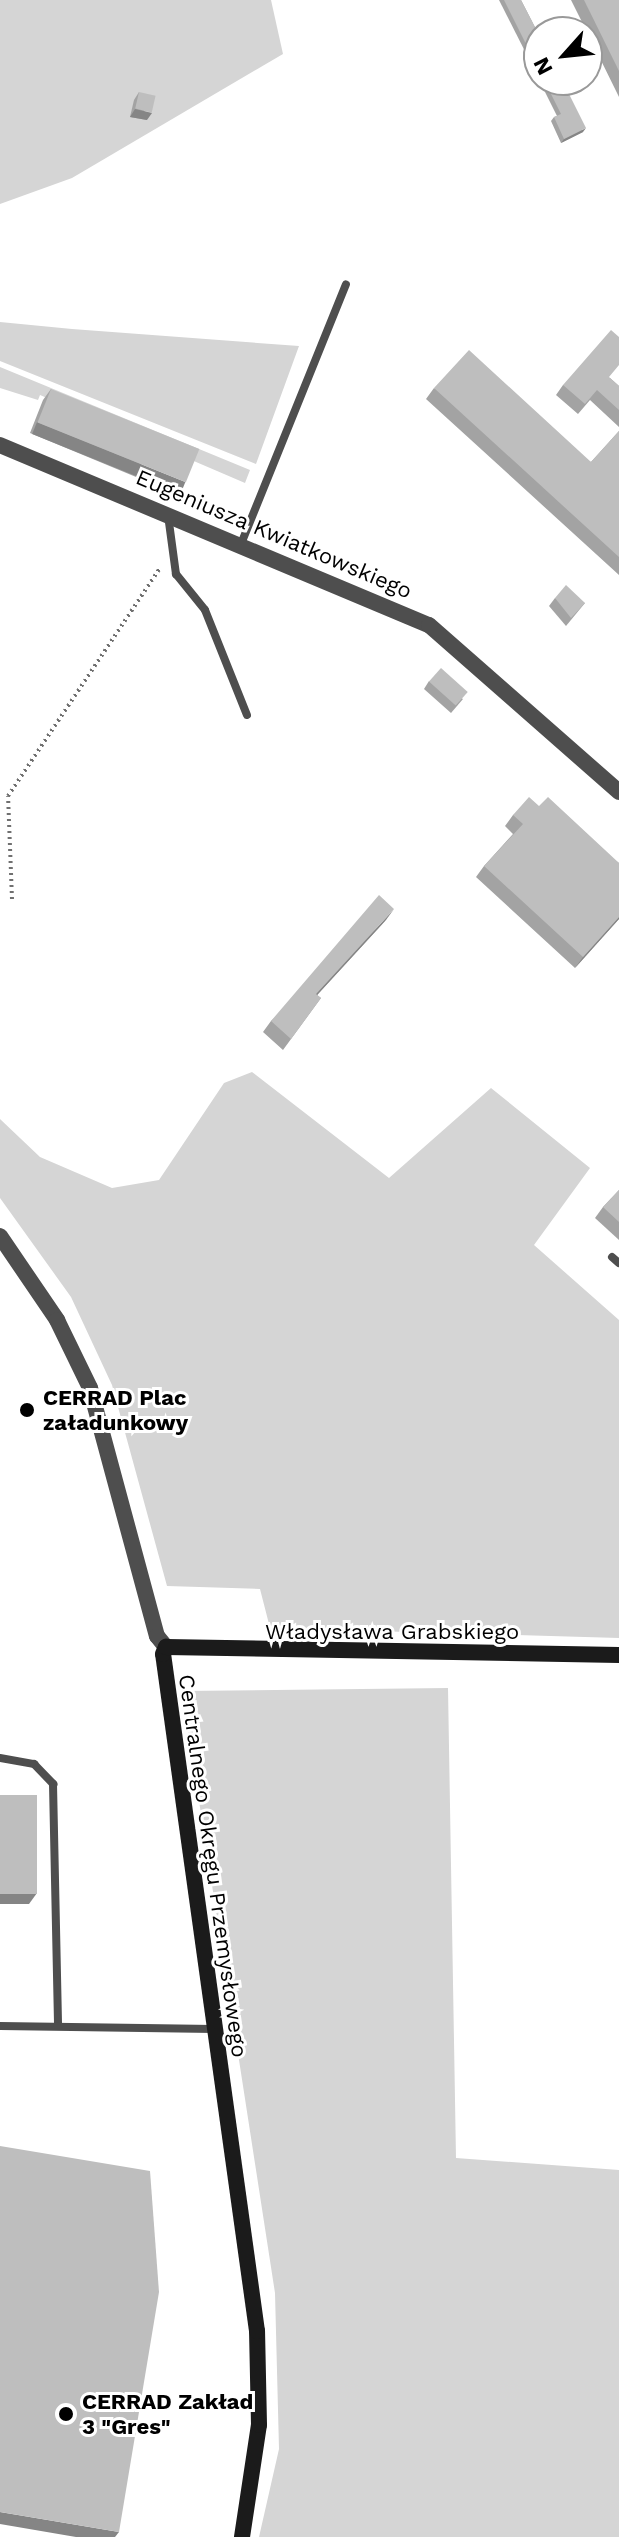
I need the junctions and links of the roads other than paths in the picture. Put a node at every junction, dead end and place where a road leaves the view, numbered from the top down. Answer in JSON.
{"nodes":[{"id":1,"x":346,"y":284,"type":"dead end"},
{"id":2,"x":0,"y":445,"type":"edge"},
{"id":3,"x":168,"y":514,"type":"junction"},
{"id":4,"x":241,"y":544,"type":"junction"},
{"id":5,"x":247,"y":715,"type":"dead end"},
{"id":6,"x":619,"y":792,"type":"edge"},
{"id":7,"x":0,"y":1236,"type":"edge"},
{"id":8,"x":166,"y":1647,"type":"junction"},
{"id":9,"x":619,"y":1655,"type":"edge"},
{"id":10,"x":0,"y":1758,"type":"edge"},
{"id":11,"x":0,"y":2026,"type":"edge"},
{"id":12,"x":58,"y":2026,"type":"junction"},
{"id":13,"x":214,"y":2029,"type":"junction"},
{"id":14,"x":242,"y":2537,"type":"edge"}],
"edges":[{"from":1,"to":4,"type":"lane"},
{"from":2,"to":3,"type":"street","name":"Eugeniusza Kwiatkowskiego"},
{"from":3,"to":4,"type":"street","name":"Eugeniusza Kwiatkowskiego"},
{"from":3,"to":5,"type":"lane"},
{"from":4,"to":6,"type":"street","name":"Eugeniusza Kwiatkowskiego"},
{"from":7,"to":8,"type":"street","name":"Centralnego Okręgu Przemysłowego"},
{"from":8,"to":9,"type":"street","name":"Władysława Grabskiego"},
{"from":8,"to":13,"type":"street","name":"Centralnego Okręgu Przemysłowego"},
{"from":10,"to":12,"type":"lane"},
{"from":11,"to":12,"type":"lane"},
{"from":12,"to":13,"type":"lane"},
{"from":13,"to":14,"type":"street","name":"Centralnego Okręgu Przemysłowego"}]}
